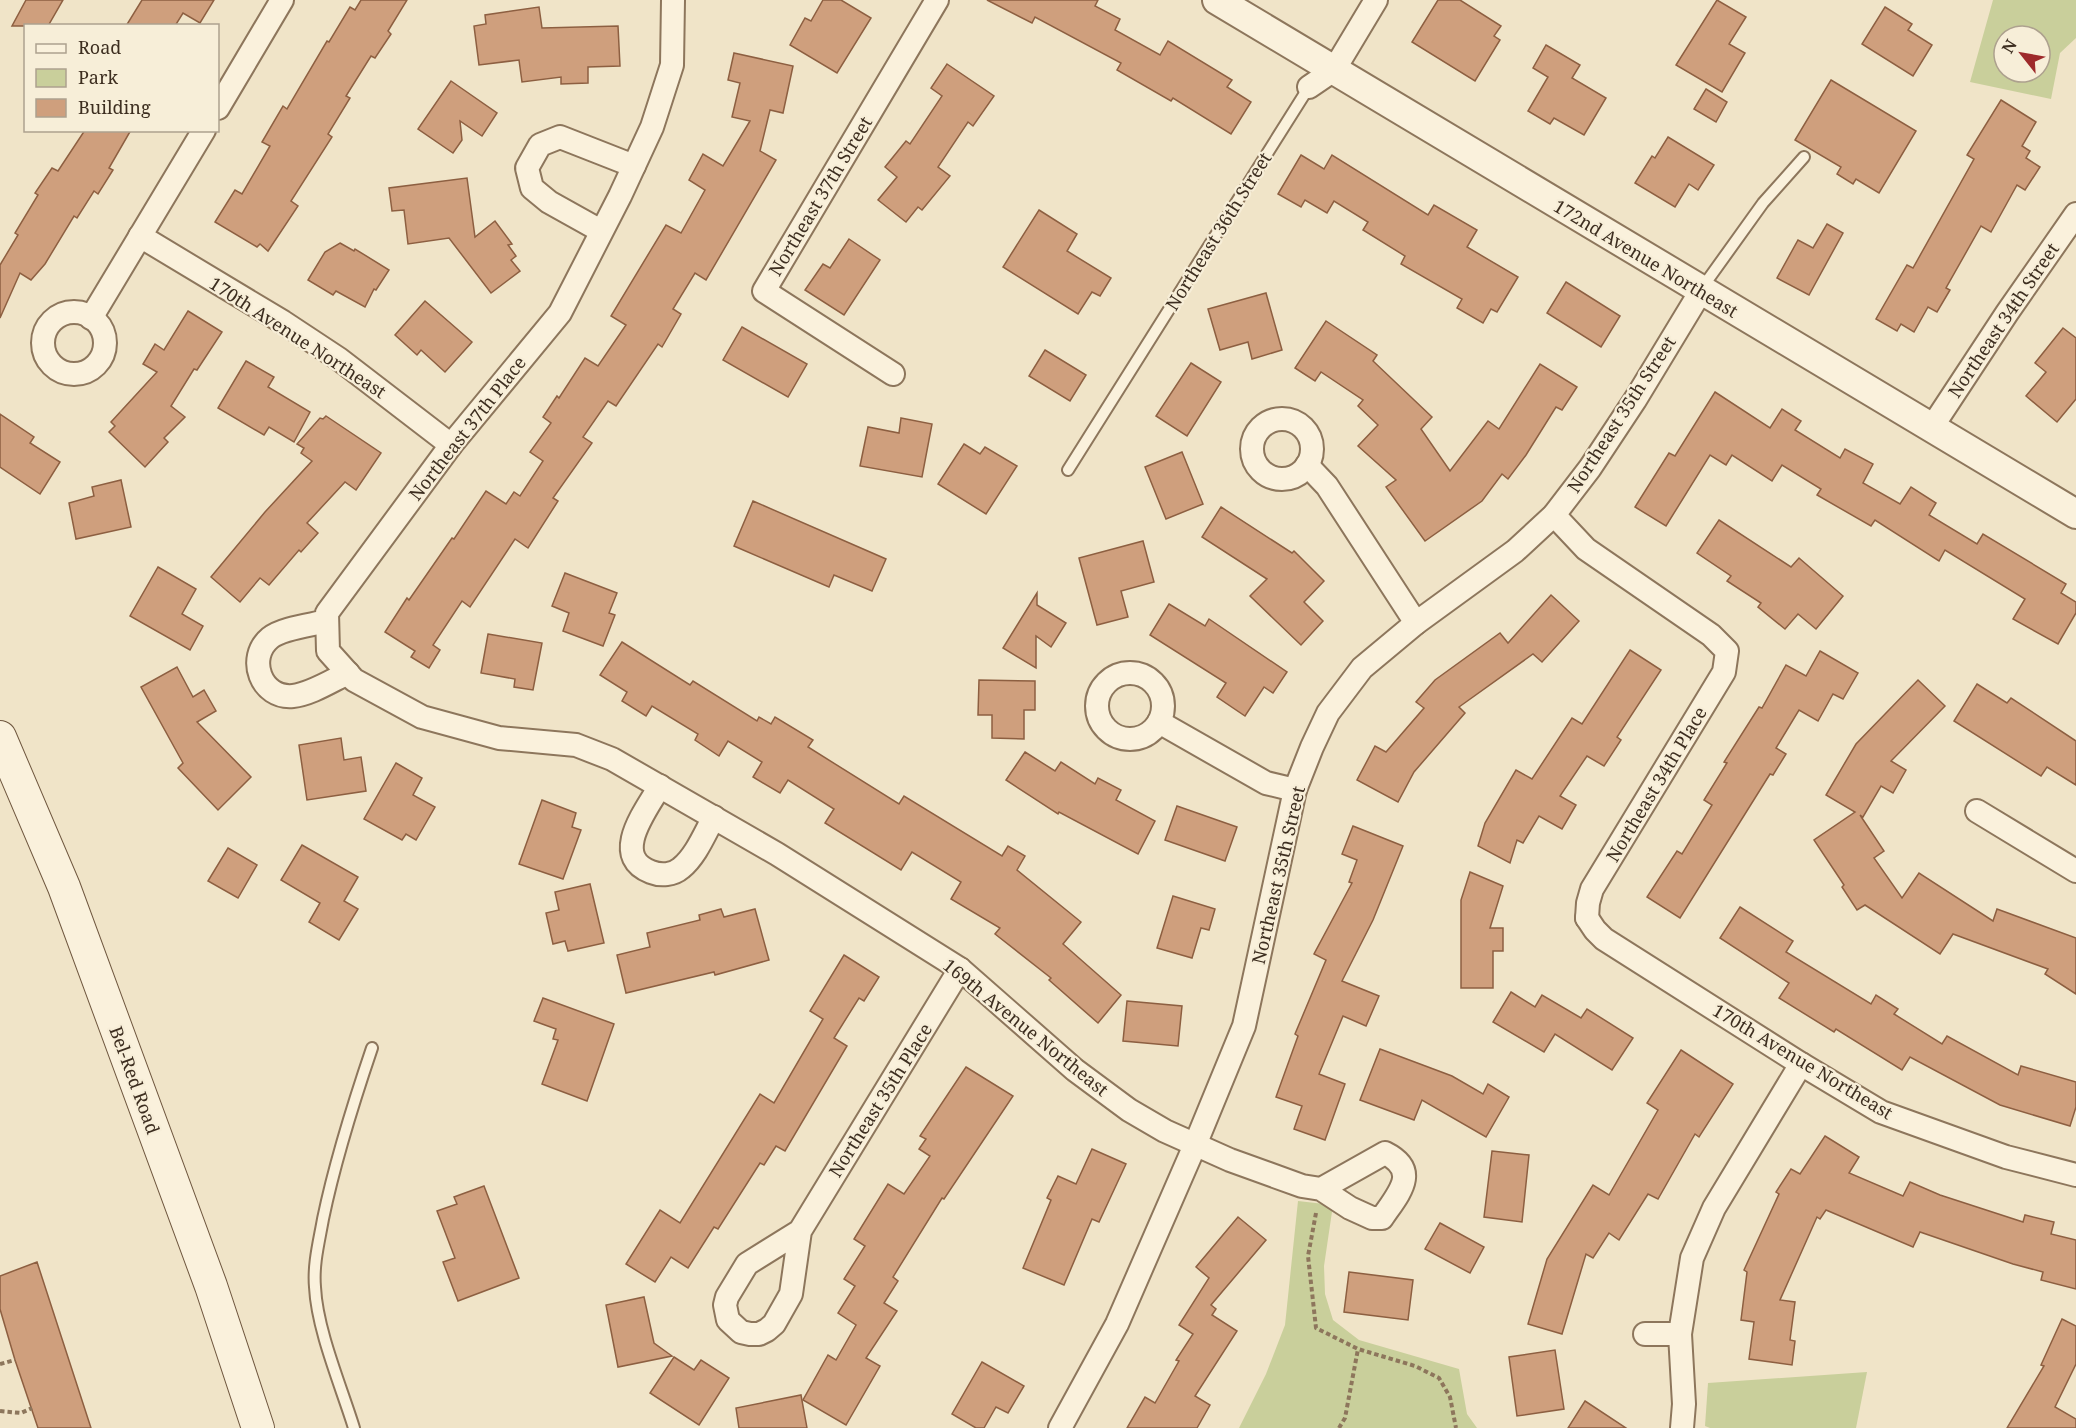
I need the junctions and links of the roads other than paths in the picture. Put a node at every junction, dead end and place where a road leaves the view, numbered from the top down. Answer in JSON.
{"nodes":[{"id":1,"x":282,"y":0,"type":"edge"},
{"id":2,"x":673,"y":0,"type":"edge"},
{"id":3,"x":937,"y":0,"type":"edge"},
{"id":4,"x":1217,"y":0,"type":"edge"},
{"id":5,"x":1376,"y":0,"type":"edge"},
{"id":6,"x":1334,"y":70,"type":"junction"},
{"id":7,"x":1309,"y":87,"type":"joint"},
{"id":8,"x":219,"y":106,"type":"edge"},
{"id":9,"x":203,"y":132,"type":"edge"},
{"id":10,"x":1804,"y":157,"type":"dead end"},
{"id":11,"x":634,"y":166,"type":"junction"},
{"id":12,"x":2076,"y":214,"type":"edge"},
{"id":13,"x":601,"y":231,"type":"junction"},
{"id":14,"x":141,"y":236,"type":"junction"},
{"id":15,"x":1701,"y":291,"type":"junction"},
{"id":16,"x":91,"y":318,"type":"dead end"},
{"id":17,"x":893,"y":374,"type":"dead end"},
{"id":18,"x":1932,"y":427,"type":"junction"},
{"id":19,"x":451,"y":445,"type":"junction"},
{"id":20,"x":1307,"y":465,"type":"dead end"},
{"id":21,"x":1068,"y":470,"type":"dead end"},
{"id":22,"x":1554,"y":514,"type":"junction"},
{"id":23,"x":2076,"y":514,"type":"edge"},
{"id":24,"x":327,"y":621,"type":"junction"},
{"id":25,"x":1416,"y":623,"type":"junction"},
{"id":26,"x":348,"y":673,"type":"junction"},
{"id":27,"x":1159,"y":723,"type":"dead end"},
{"id":28,"x":0,"y":737,"type":"edge"},
{"id":29,"x":576,"y":745,"type":"joint"},
{"id":30,"x":660,"y":786,"type":"junction"},
{"id":31,"x":1295,"y":790,"type":"junction"},
{"id":32,"x":1977,"y":812,"type":"dead end"},
{"id":33,"x":714,"y":817,"type":"junction"},
{"id":34,"x":2076,"y":871,"type":"edge"},
{"id":35,"x":1577,"y":921,"type":"joint"},
{"id":36,"x":960,"y":969,"type":"junction"},
{"id":37,"x":372,"y":1048,"type":"dead end"},
{"id":38,"x":1801,"y":1064,"type":"junction"},
{"id":39,"x":1195,"y":1145,"type":"junction"},
{"id":40,"x":2076,"y":1175,"type":"edge"},
{"id":41,"x":1321,"y":1189,"type":"road end"},
{"id":42,"x":800,"y":1230,"type":"dead end"},
{"id":43,"x":1645,"y":1334,"type":"dead end"},
{"id":44,"x":1680,"y":1334,"type":"junction"},
{"id":45,"x":258,"y":1428,"type":"edge"},
{"id":46,"x":354,"y":1428,"type":"edge"},
{"id":47,"x":1060,"y":1428,"type":"edge"},
{"id":48,"x":1682,"y":1428,"type":"edge"}],
"edges":[{"from":1,"to":8,"type":"street"},
{"from":2,"to":11,"type":"street","name":"Northeast 37th Place"},
{"from":3,"to":17,"type":"street","name":"Northeast 37th Street"},
{"from":4,"to":6,"type":"street","name":"172nd Avenue Northeast"},
{"from":5,"to":6,"type":"street","name":"Northeast 36th Street"},
{"from":6,"to":7,"type":"street","name":"Northeast 36th Street"},
{"from":6,"to":15,"type":"street","name":"172nd Avenue Northeast"},
{"from":7,"to":21,"type":"lane","name":"Northeast 36th Street"},
{"from":9,"to":14,"type":"street"},
{"from":10,"to":15,"type":"lane"},
{"from":11,"to":13,"type":"street","name":"Northeast 37th Place"},
{"from":11,"to":13,"type":"street"},
{"from":12,"to":18,"type":"street","name":"Northeast 34th Street"},
{"from":13,"to":19,"type":"street","name":"Northeast 37th Place"},
{"from":14,"to":16,"type":"street"},
{"from":14,"to":19,"type":"street","name":"170th Avenue Northeast"},
{"from":15,"to":18,"type":"street","name":"172nd Avenue Northeast"},
{"from":15,"to":22,"type":"street","name":"Northeast 35th Street"},
{"from":18,"to":23,"type":"street","name":"172nd Avenue Northeast"},
{"from":19,"to":24,"type":"street","name":"Northeast 37th Place"},
{"from":20,"to":25,"type":"street"},
{"from":22,"to":25,"type":"street","name":"Northeast 35th Street"},
{"from":22,"to":35,"type":"street","name":"Northeast 34th Place"},
{"from":24,"to":26,"type":"street","name":"Northeast 37th Place"},
{"from":24,"to":26,"type":"street"},
{"from":25,"to":31,"type":"street","name":"Northeast 35th Street"},
{"from":26,"to":29,"type":"street","name":"Northeast 37th Place"},
{"from":27,"to":31,"type":"street"},
{"from":28,"to":45,"type":"main road","name":"Bel-Red Road"},
{"from":29,"to":30,"type":"street","name":"169th Avenue Northeast"},
{"from":30,"to":33,"type":"street","name":"169th Avenue Northeast"},
{"from":30,"to":33,"type":"street"},
{"from":31,"to":39,"type":"street","name":"Northeast 35th Street"},
{"from":32,"to":34,"type":"street"},
{"from":33,"to":36,"type":"street","name":"169th Avenue Northeast"},
{"from":35,"to":38,"type":"street","name":"170th Avenue Northeast"},
{"from":36,"to":39,"type":"street","name":"169th Avenue Northeast"},
{"from":36,"to":42,"type":"street","name":"Northeast 35th Place"},
{"from":37,"to":46,"type":"lane"},
{"from":38,"to":40,"type":"street","name":"170th Avenue Northeast"},
{"from":38,"to":44,"type":"street"},
{"from":39,"to":41,"type":"street","name":"169th Avenue Northeast"},
{"from":39,"to":47,"type":"street","name":"Northeast 35th Street"},
{"from":43,"to":44,"type":"street"},
{"from":44,"to":48,"type":"street"}]}
